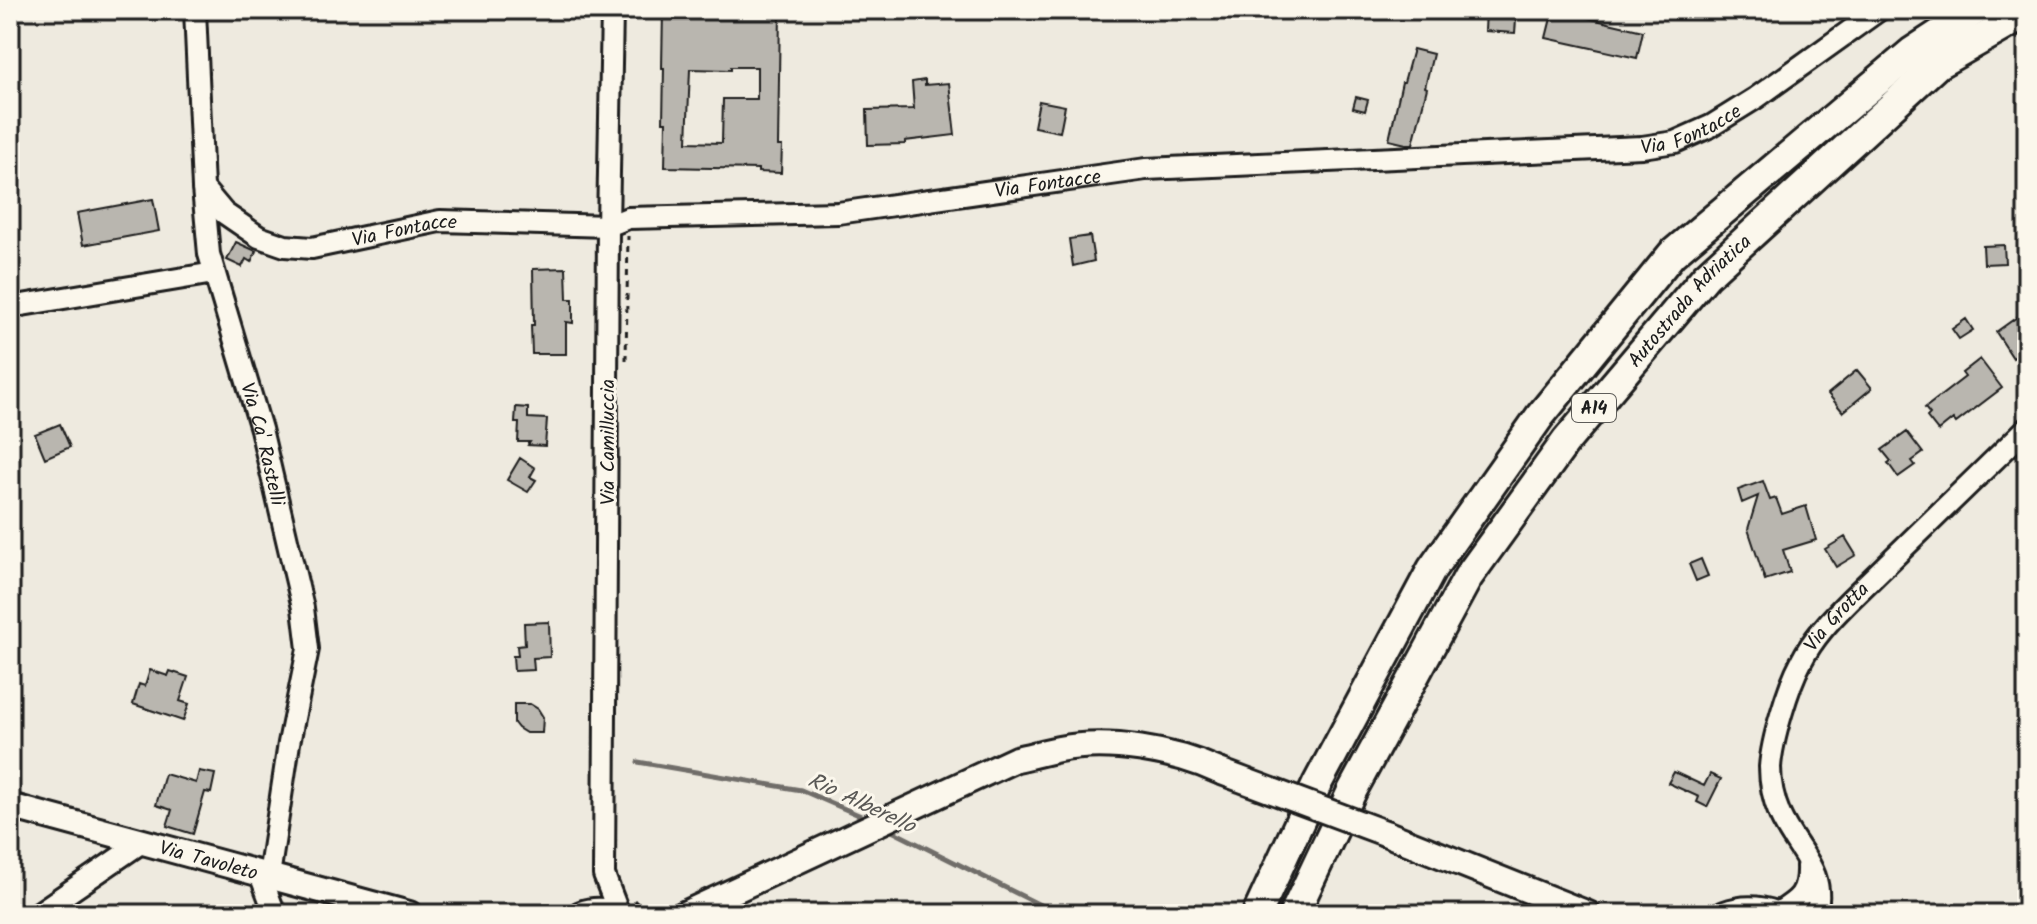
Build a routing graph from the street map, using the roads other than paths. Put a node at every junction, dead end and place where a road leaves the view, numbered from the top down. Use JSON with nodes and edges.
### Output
{"nodes":[{"id":1,"x":195,"y":10,"type":"edge"},
{"id":2,"x":612,"y":10,"type":"edge"},
{"id":3,"x":1879,"y":10,"type":"edge"},
{"id":4,"x":1976,"y":10,"type":"edge"},
{"id":5,"x":2027,"y":13,"type":"edge"},
{"id":6,"x":203,"y":188,"type":"junction"},
{"id":7,"x":608,"y":226,"type":"junction"},
{"id":8,"x":214,"y":273,"type":"junction"},
{"id":9,"x":10,"y":307,"type":"edge"},
{"id":10,"x":2027,"y":428,"type":"edge"},
{"id":11,"x":10,"y":806,"type":"edge"},
{"id":12,"x":142,"y":842,"type":"junction"},
{"id":13,"x":1807,"y":859,"type":"junction"},
{"id":14,"x":264,"y":875,"type":"junction"},
{"id":15,"x":604,"y":875,"type":"junction"},
{"id":16,"x":583,"y":913,"type":"edge"},
{"id":17,"x":37,"y":914,"type":"edge"},
{"id":18,"x":275,"y":914,"type":"edge"},
{"id":19,"x":409,"y":914,"type":"edge"},
{"id":20,"x":618,"y":914,"type":"edge"},
{"id":21,"x":684,"y":914,"type":"edge"},
{"id":22,"x":1257,"y":914,"type":"edge"},
{"id":23,"x":1294,"y":914,"type":"edge"},
{"id":24,"x":1588,"y":914,"type":"edge"},
{"id":25,"x":1725,"y":914,"type":"edge"},
{"id":26,"x":1776,"y":914,"type":"edge"},
{"id":27,"x":1816,"y":914,"type":"edge"}],
"edges":[{"from":1,"to":6,"type":"street","name":"Via Ca' Rastelli"},
{"from":2,"to":7,"type":"street","name":"Via Camilluccia"},
{"from":3,"to":7,"type":"street","name":"Via Fontacce"},
{"from":4,"to":22,"type":"highway","name":"Autostrada Adriatica","number":"A14"},
{"from":5,"to":23,"type":"highway","name":"Autostrada Adriatica","number":"A14"},
{"from":6,"to":7,"type":"street","name":"Via Fontacce"},
{"from":6,"to":8,"type":"street","name":"Via Ca' Rastelli"},
{"from":7,"to":15,"type":"street","name":"Via Camilluccia"},
{"from":8,"to":9,"type":"street"},
{"from":8,"to":14,"type":"street","name":"Via Ca' Rastelli"},
{"from":10,"to":13,"type":"street","name":"Via Grotta"},
{"from":11,"to":12,"type":"main road","name":"Via Tavoleto"},
{"from":12,"to":14,"type":"main road","name":"Via Tavoleto"},
{"from":12,"to":17,"type":"street"},
{"from":13,"to":26,"type":"street"},
{"from":13,"to":27,"type":"street","name":"Via Grotta"},
{"from":14,"to":18,"type":"street"},
{"from":14,"to":19,"type":"main road","name":"Via Tavoleto"},
{"from":15,"to":16,"type":"street","name":"Via Camilluccia"},
{"from":15,"to":20,"type":"street","name":"Via Camilluccia"},
{"from":16,"to":20,"type":"main road"},
{"from":21,"to":24,"type":"main road","bridge":true},
{"from":25,"to":26,"type":"main road"}]}
